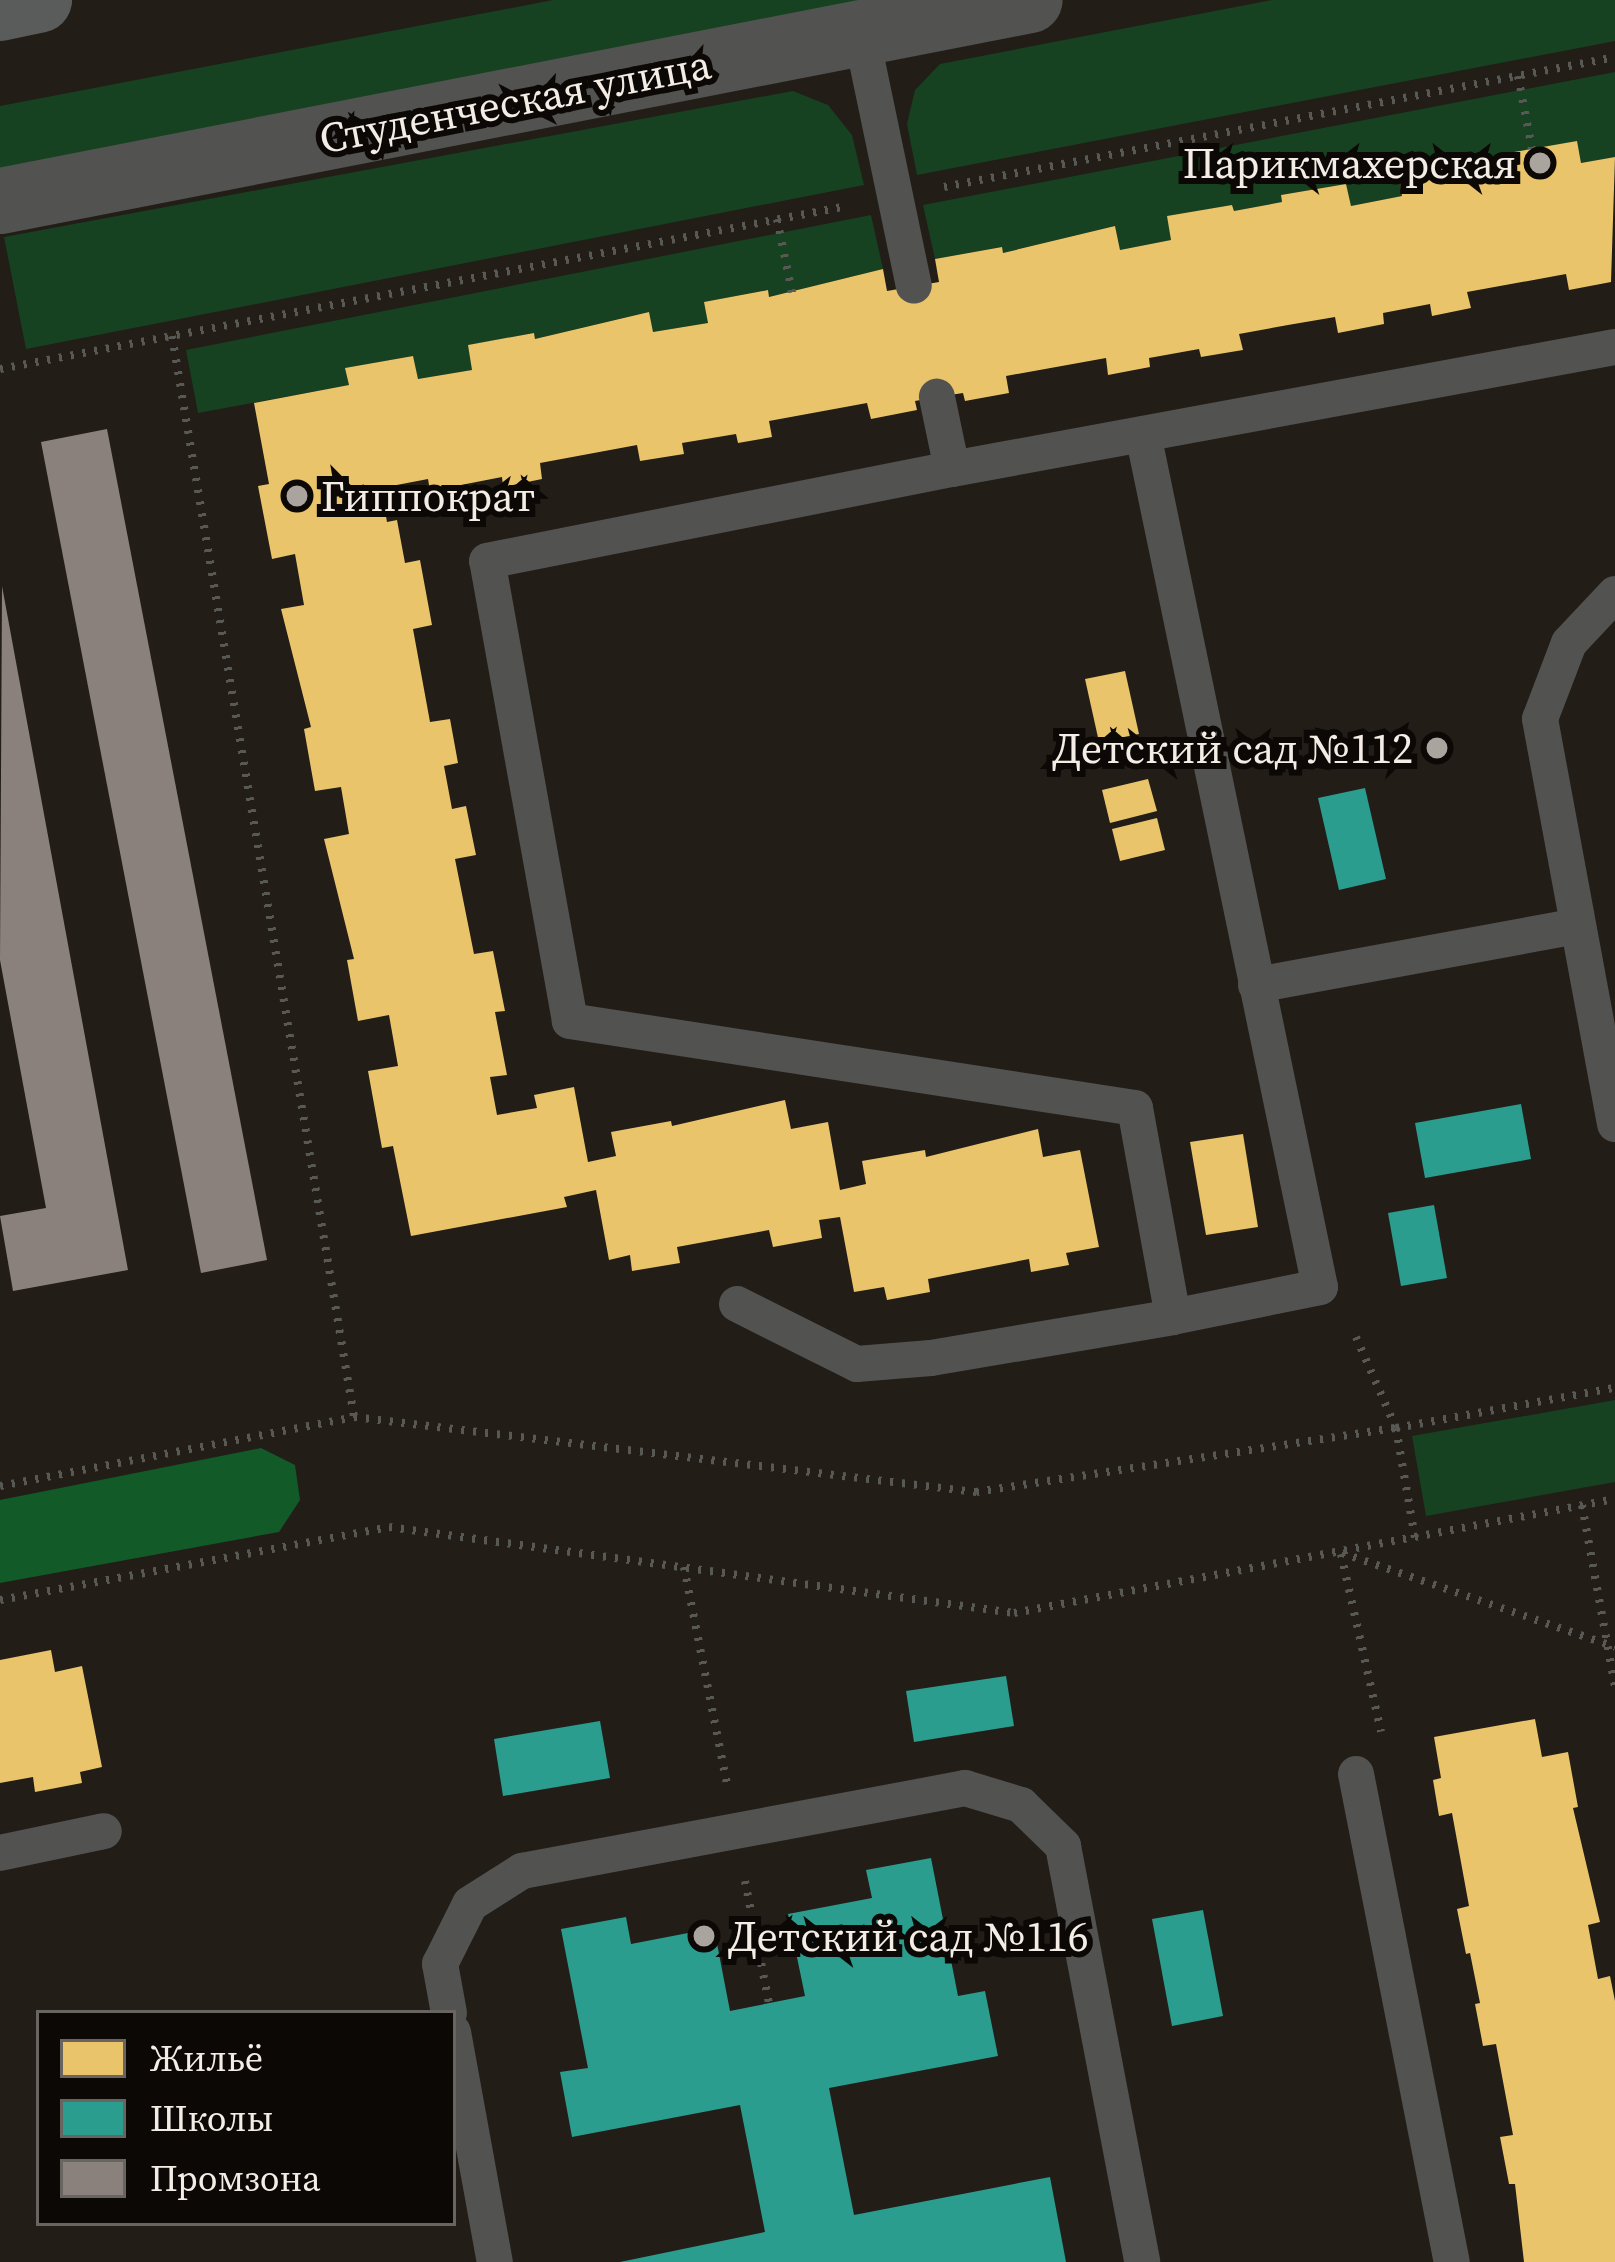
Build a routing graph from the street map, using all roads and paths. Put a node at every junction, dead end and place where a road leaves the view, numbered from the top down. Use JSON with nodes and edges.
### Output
{"nodes":[{"id":1,"x":39,"y":0,"type":"edge"},
{"id":2,"x":1030,"y":0,"type":"edge"},
{"id":3,"x":0,"y":8,"type":"edge"},
{"id":4,"x":861,"y":33,"type":"junction"},
{"id":5,"x":1615,"y":57,"type":"edge"},
{"id":6,"x":1519,"y":76,"type":"junction"},
{"id":7,"x":1532,"y":149,"type":"dead end"},
{"id":8,"x":895,"y":196,"type":"junction"},
{"id":9,"x":0,"y":201,"type":"edge"},
{"id":10,"x":777,"y":219,"type":"junction"},
{"id":11,"x":914,"y":286,"type":"dead end"},
{"id":12,"x":792,"y":292,"type":"dead end"},
{"id":13,"x":172,"y":336,"type":"junction"},
{"id":14,"x":1615,"y":346,"type":"edge"},
{"id":15,"x":0,"y":369,"type":"edge"},
{"id":16,"x":937,"y":397,"type":"dead end"},
{"id":17,"x":1143,"y":434,"type":"junction"},
{"id":18,"x":952,"y":469,"type":"junction"},
{"id":19,"x":1615,"y":594,"type":"edge"},
{"id":20,"x":1576,"y":926,"type":"junction"},
{"id":21,"x":1256,"y":985,"type":"junction"},
{"id":22,"x":1615,"y":1124,"type":"edge"},
{"id":23,"x":737,"y":1304,"type":"dead end"},
{"id":24,"x":1173,"y":1317,"type":"junction"},
{"id":25,"x":1356,"y":1337,"type":"dead end"},
{"id":26,"x":1615,"y":1388,"type":"edge"},
{"id":27,"x":354,"y":1417,"type":"junction"},
{"id":28,"x":1396,"y":1428,"type":"junction"},
{"id":29,"x":0,"y":1486,"type":"edge"},
{"id":30,"x":1615,"y":1499,"type":"edge"},
{"id":31,"x":1582,"y":1505,"type":"junction"},
{"id":32,"x":1415,"y":1538,"type":"junction"},
{"id":33,"x":1340,"y":1552,"type":"junction"},
{"id":34,"x":0,"y":1600,"type":"edge"},
{"id":35,"x":1611,"y":1646,"type":"edge"},
{"id":36,"x":1615,"y":1687,"type":"edge"},
{"id":37,"x":1356,"y":1774,"type":"joint"},
{"id":38,"x":104,"y":1832,"type":"dead end"},
{"id":39,"x":0,"y":1853,"type":"edge"},
{"id":40,"x":448,"y":2010,"type":"edge"},
{"id":41,"x":456,"y":2048,"type":"edge"},
{"id":42,"x":495,"y":2262,"type":"edge"},
{"id":43,"x":1142,"y":2262,"type":"edge"},
{"id":44,"x":1452,"y":2262,"type":"edge"}],
"edges":[{"from":1,"to":3,"type":"main road"},
{"from":2,"to":4,"type":"street","name":"Студенческая улица"},
{"from":4,"to":8,"type":"lane"},
{"from":4,"to":9,"type":"street","name":"Студенческая улица"},
{"from":5,"to":6,"type":"path"},
{"from":6,"to":7,"type":"path"},
{"from":6,"to":8,"type":"path"},
{"from":8,"to":10,"type":"path"},
{"from":8,"to":11,"type":"lane"},
{"from":10,"to":12,"type":"path"},
{"from":10,"to":13,"type":"path"},
{"from":13,"to":15,"type":"path"},
{"from":13,"to":27,"type":"path"},
{"from":14,"to":17,"type":"lane"},
{"from":16,"to":18,"type":"lane"},
{"from":17,"to":18,"type":"lane"},
{"from":17,"to":21,"type":"lane"},
{"from":18,"to":24,"type":"lane"},
{"from":19,"to":20,"type":"lane"},
{"from":20,"to":21,"type":"lane"},
{"from":20,"to":22,"type":"lane"},
{"from":21,"to":24,"type":"lane"},
{"from":23,"to":24,"type":"lane"},
{"from":25,"to":28,"type":"path"},
{"from":26,"to":28,"type":"path"},
{"from":27,"to":28,"type":"path"},
{"from":27,"to":29,"type":"path"},
{"from":28,"to":32,"type":"path"},
{"from":30,"to":31,"type":"path"},
{"from":31,"to":32,"type":"path"},
{"from":31,"to":35,"type":"path"},
{"from":32,"to":33,"type":"path"},
{"from":33,"to":34,"type":"path"},
{"from":33,"to":35,"type":"path"},
{"from":33,"to":37,"type":"path"},
{"from":35,"to":36,"type":"path"},
{"from":37,"to":44,"type":"lane"},
{"from":38,"to":39,"type":"lane"},
{"from":40,"to":43,"type":"lane"},
{"from":41,"to":42,"type":"lane"}]}
